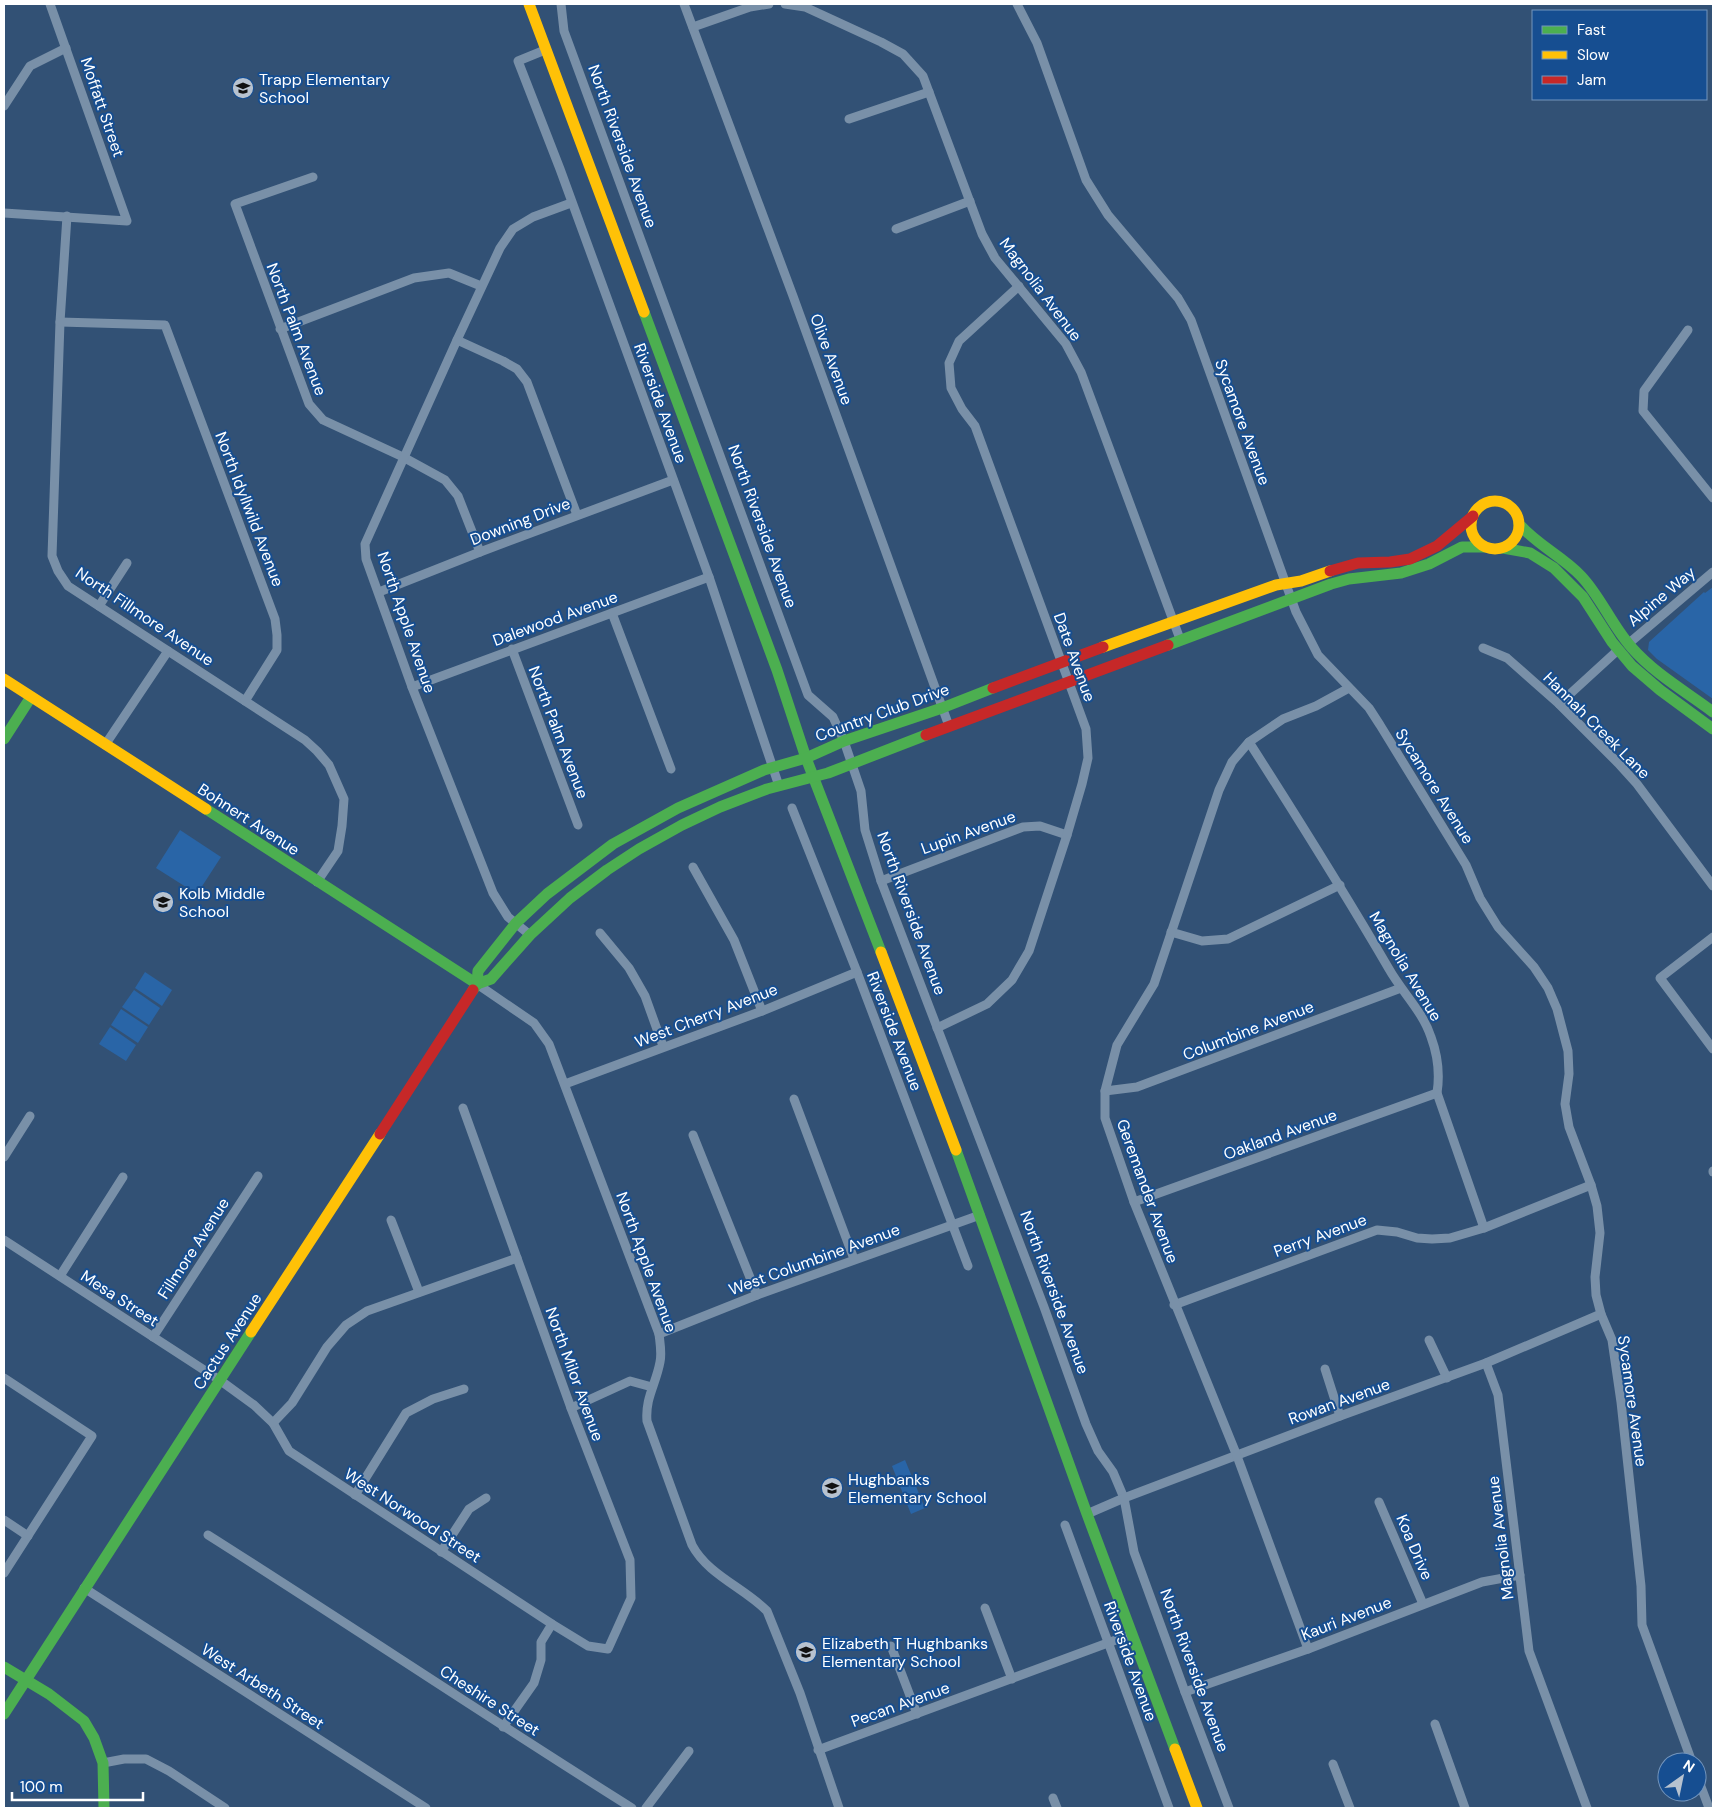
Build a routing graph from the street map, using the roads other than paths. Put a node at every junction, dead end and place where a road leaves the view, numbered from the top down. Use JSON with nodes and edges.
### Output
{"nodes":[{"id":1,"x":50,"y":4,"type":"edge"},
{"id":2,"x":529,"y":4,"type":"edge"},
{"id":3,"x":561,"y":4,"type":"edge"},
{"id":4,"x":684,"y":4,"type":"edge"},
{"id":5,"x":769,"y":4,"type":"edge"},
{"id":6,"x":785,"y":4,"type":"edge"},
{"id":7,"x":1017,"y":4,"type":"edge"},
{"id":8,"x":692,"y":27,"type":"junction"},
{"id":9,"x":66,"y":48,"type":"junction"},
{"id":10,"x":545,"y":50,"type":"junction"},
{"id":11,"x":929,"y":92,"type":"junction"},
{"id":12,"x":4,"y":106,"type":"edge"},
{"id":13,"x":849,"y":120,"type":"dead end"},
{"id":14,"x":313,"y":178,"type":"dead end"},
{"id":15,"x":970,"y":201,"type":"junction"},
{"id":16,"x":571,"y":203,"type":"junction"},
{"id":17,"x":4,"y":213,"type":"edge"},
{"id":18,"x":67,"y":216,"type":"junction"},
{"id":19,"x":896,"y":229,"type":"dead end"},
{"id":20,"x":482,"y":286,"type":"junction"},
{"id":21,"x":1019,"y":286,"type":"junction"},
{"id":22,"x":60,"y":322,"type":"junction"},
{"id":23,"x":280,"y":329,"type":"junction"},
{"id":24,"x":1688,"y":330,"type":"dead end"},
{"id":25,"x":457,"y":340,"type":"junction"},
{"id":26,"x":403,"y":457,"type":"junction"},
{"id":27,"x":673,"y":480,"type":"junction"},
{"id":28,"x":1712,"y":494,"type":"edge"},
{"id":29,"x":577,"y":516,"type":"junction"},
{"id":30,"x":1472,"y":516,"type":"junction"},
{"id":31,"x":1519,"y":524,"type":"junction"},
{"id":32,"x":1484,"y":546,"type":"junction"},
{"id":33,"x":1503,"y":548,"type":"junction"},
{"id":34,"x":480,"y":552,"type":"junction"},
{"id":35,"x":127,"y":563,"type":"dead end"},
{"id":36,"x":1713,"y":572,"type":"edge"},
{"id":37,"x":709,"y":577,"type":"junction"},
{"id":38,"x":1286,"y":584,"type":"junction"},
{"id":39,"x":379,"y":592,"type":"junction"},
{"id":40,"x":1292,"y":600,"type":"junction"},
{"id":41,"x":99,"y":606,"type":"junction"},
{"id":42,"x":612,"y":613,"type":"junction"},
{"id":43,"x":1174,"y":622,"type":"junction"},
{"id":44,"x":1180,"y":640,"type":"junction"},
{"id":45,"x":1628,"y":644,"type":"junction"},
{"id":46,"x":1483,"y":648,"type":"dead end"},
{"id":47,"x":512,"y":649,"type":"junction"},
{"id":48,"x":1618,"y":650,"type":"junction"},
{"id":49,"x":168,"y":651,"type":"junction"},
{"id":50,"x":1061,"y":662,"type":"junction"},
{"id":51,"x":4,"y":679,"type":"edge"},
{"id":52,"x":1068,"y":682,"type":"junction"},
{"id":53,"x":412,"y":687,"type":"junction"},
{"id":54,"x":1349,"y":688,"type":"junction"},
{"id":55,"x":30,"y":697,"type":"junction"},
{"id":56,"x":245,"y":701,"type":"junction"},
{"id":57,"x":1559,"y":704,"type":"junction"},
{"id":58,"x":942,"y":708,"type":"junction"},
{"id":59,"x":1713,"y":712,"type":"edge"},
{"id":60,"x":949,"y":726,"type":"junction"},
{"id":61,"x":1713,"y":729,"type":"edge"},
{"id":62,"x":4,"y":738,"type":"edge"},
{"id":63,"x":844,"y":741,"type":"junction"},
{"id":64,"x":1249,"y":742,"type":"junction"},
{"id":65,"x":105,"y":745,"type":"junction"},
{"id":66,"x":806,"y":758,"type":"junction"},
{"id":67,"x":852,"y":764,"type":"junction"},
{"id":68,"x":772,"y":767,"type":"junction"},
{"id":69,"x":671,"y":769,"type":"dead end"},
{"id":70,"x":814,"y":777,"type":"junction"},
{"id":71,"x":778,"y":786,"type":"junction"},
{"id":72,"x":792,"y":808,"type":"dead end"},
{"id":73,"x":578,"y":824,"type":"dead end"},
{"id":74,"x":1067,"y":835,"type":"junction"},
{"id":75,"x":693,"y":868,"type":"dead end"},
{"id":76,"x":881,"y":881,"type":"junction"},
{"id":77,"x":317,"y":882,"type":"junction"},
{"id":78,"x":1340,"y":885,"type":"junction"},
{"id":79,"x":1713,"y":886,"type":"edge"},
{"id":80,"x":516,"y":923,"type":"junction"},
{"id":81,"x":1171,"y":932,"type":"junction"},
{"id":82,"x":600,"y":933,"type":"dead end"},
{"id":83,"x":530,"y":934,"type":"junction"},
{"id":84,"x":1713,"y":937,"type":"edge"},
{"id":85,"x":857,"y":972,"type":"junction"},
{"id":86,"x":476,"y":984,"type":"junction"},
{"id":87,"x":1401,"y":988,"type":"junction"},
{"id":88,"x":762,"y":1011,"type":"junction"},
{"id":89,"x":937,"y":1028,"type":"junction"},
{"id":90,"x":663,"y":1046,"type":"junction"},
{"id":91,"x":1713,"y":1049,"type":"edge"},
{"id":92,"x":565,"y":1084,"type":"junction"},
{"id":93,"x":1105,"y":1091,"type":"junction"},
{"id":94,"x":1437,"y":1093,"type":"junction"},
{"id":95,"x":794,"y":1099,"type":"dead end"},
{"id":96,"x":463,"y":1108,"type":"dead end"},
{"id":97,"x":30,"y":1116,"type":"dead end"},
{"id":98,"x":693,"y":1135,"type":"dead end"},
{"id":99,"x":4,"y":1157,"type":"edge"},
{"id":100,"x":258,"y":1176,"type":"dead end"},
{"id":101,"x":123,"y":1177,"type":"dead end"},
{"id":102,"x":1591,"y":1185,"type":"junction"},
{"id":103,"x":1134,"y":1202,"type":"junction"},
{"id":104,"x":980,"y":1215,"type":"junction"},
{"id":105,"x":391,"y":1220,"type":"dead end"},
{"id":106,"x":952,"y":1224,"type":"junction"},
{"id":107,"x":1484,"y":1228,"type":"junction"},
{"id":108,"x":4,"y":1240,"type":"edge"},
{"id":109,"x":517,"y":1258,"type":"junction"},
{"id":110,"x":854,"y":1259,"type":"junction"},
{"id":111,"x":968,"y":1266,"type":"dead end"},
{"id":112,"x":60,"y":1276,"type":"junction"},
{"id":113,"x":419,"y":1292,"type":"junction"},
{"id":114,"x":757,"y":1295,"type":"junction"},
{"id":115,"x":1174,"y":1305,"type":"junction"},
{"id":116,"x":1601,"y":1314,"type":"junction"},
{"id":117,"x":659,"y":1334,"type":"junction"},
{"id":118,"x":154,"y":1337,"type":"junction"},
{"id":119,"x":1429,"y":1340,"type":"dead end"},
{"id":120,"x":1486,"y":1363,"type":"junction"},
{"id":121,"x":1325,"y":1369,"type":"dead end"},
{"id":122,"x":4,"y":1378,"type":"edge"},
{"id":123,"x":1447,"y":1378,"type":"junction"},
{"id":124,"x":221,"y":1381,"type":"junction"},
{"id":125,"x":652,"y":1387,"type":"junction"},
{"id":126,"x":464,"y":1389,"type":"dead end"},
{"id":127,"x":571,"y":1408,"type":"junction"},
{"id":128,"x":1340,"y":1416,"type":"junction"},
{"id":129,"x":273,"y":1423,"type":"junction"},
{"id":130,"x":1237,"y":1456,"type":"junction"},
{"id":131,"x":355,"y":1495,"type":"junction"},
{"id":132,"x":486,"y":1498,"type":"dead end"},
{"id":133,"x":1124,"y":1498,"type":"junction"},
{"id":134,"x":1379,"y":1502,"type":"dead end"},
{"id":135,"x":1087,"y":1514,"type":"junction"},
{"id":136,"x":4,"y":1520,"type":"edge"},
{"id":137,"x":1065,"y":1525,"type":"dead end"},
{"id":138,"x":208,"y":1535,"type":"dead end"},
{"id":139,"x":28,"y":1536,"type":"junction"},
{"id":140,"x":441,"y":1552,"type":"junction"},
{"id":141,"x":4,"y":1573,"type":"edge"},
{"id":142,"x":1520,"y":1575,"type":"junction"},
{"id":143,"x":84,"y":1588,"type":"junction"},
{"id":144,"x":1423,"y":1604,"type":"junction"},
{"id":145,"x":985,"y":1608,"type":"dead end"},
{"id":146,"x":552,"y":1624,"type":"junction"},
{"id":147,"x":1132,"y":1634,"type":"junction"},
{"id":148,"x":1108,"y":1642,"type":"junction"},
{"id":149,"x":891,"y":1646,"type":"dead end"},
{"id":150,"x":608,"y":1649,"type":"joint"},
{"id":151,"x":1308,"y":1649,"type":"junction"},
{"id":152,"x":4,"y":1667,"type":"edge"},
{"id":153,"x":1012,"y":1679,"type":"junction"},
{"id":154,"x":25,"y":1680,"type":"junction"},
{"id":155,"x":1185,"y":1692,"type":"junction"},
{"id":156,"x":4,"y":1714,"type":"edge"},
{"id":157,"x":917,"y":1714,"type":"junction"},
{"id":158,"x":1435,"y":1724,"type":"dead end"},
{"id":159,"x":503,"y":1727,"type":"junction"},
{"id":160,"x":818,"y":1750,"type":"junction"},
{"id":161,"x":689,"y":1751,"type":"dead end"},
{"id":162,"x":1688,"y":1752,"type":"edge"},
{"id":163,"x":103,"y":1763,"type":"junction"},
{"id":164,"x":1333,"y":1764,"type":"dead end"},
{"id":165,"x":1053,"y":1798,"type":"dead end"},
{"id":166,"x":104,"y":1808,"type":"edge"},
{"id":167,"x":225,"y":1808,"type":"edge"},
{"id":168,"x":426,"y":1808,"type":"edge"},
{"id":169,"x":632,"y":1808,"type":"edge"},
{"id":170,"x":646,"y":1808,"type":"edge"},
{"id":171,"x":839,"y":1808,"type":"edge"},
{"id":172,"x":1057,"y":1808,"type":"edge"},
{"id":173,"x":1169,"y":1808,"type":"edge"},
{"id":174,"x":1197,"y":1808,"type":"edge"},
{"id":175,"x":1229,"y":1808,"type":"edge"},
{"id":176,"x":1350,"y":1808,"type":"edge"},
{"id":177,"x":1465,"y":1808,"type":"edge"},
{"id":178,"x":1587,"y":1808,"type":"edge"}],
"edges":[{"from":1,"to":9,"type":"street","name":"Moffatt Street"},
{"from":2,"to":10,"type":"main road"},
{"from":3,"to":63,"type":"street","name":"North Riverside Avenue"},
{"from":4,"to":8,"type":"street","name":"Olive Avenue"},
{"from":5,"to":8,"type":"street"},
{"from":6,"to":11,"type":"street","name":"Magnolia Avenue"},
{"from":7,"to":38,"type":"street","name":"Sycamore Avenue"},
{"from":8,"to":58,"type":"street","name":"Olive Avenue"},
{"from":9,"to":12,"type":"street"},
{"from":9,"to":18,"type":"street","name":"Moffatt Street"},
{"from":10,"to":16,"type":"street","name":"Riverside Avenue"},
{"from":10,"to":66,"type":"main road"},
{"from":11,"to":13,"type":"street"},
{"from":11,"to":15,"type":"street","name":"Magnolia Avenue"},
{"from":14,"to":23,"type":"street","name":"North Palm Avenue"},
{"from":15,"to":19,"type":"street"},
{"from":15,"to":21,"type":"street","name":"Magnolia Avenue"},
{"from":16,"to":20,"type":"street","name":"North Apple Avenue"},
{"from":16,"to":27,"type":"street","name":"Riverside Avenue"},
{"from":17,"to":18,"type":"street"},
{"from":18,"to":22,"type":"street","name":"North Fillmore Avenue"},
{"from":20,"to":23,"type":"street"},
{"from":20,"to":25,"type":"street","name":"North Apple Avenue"},
{"from":21,"to":43,"type":"street","name":"Magnolia Avenue"},
{"from":21,"to":50,"type":"street","name":"Date Avenue"},
{"from":22,"to":41,"type":"street","name":"North Fillmore Avenue"},
{"from":22,"to":56,"type":"street","name":"North Idyllwild Avenue"},
{"from":23,"to":26,"type":"street","name":"North Palm Avenue"},
{"from":24,"to":28,"type":"street"},
{"from":25,"to":26,"type":"street","name":"North Apple Avenue"},
{"from":25,"to":29,"type":"street"},
{"from":26,"to":34,"type":"street","name":"North Palm Avenue"},
{"from":26,"to":39,"type":"street","name":"North Apple Avenue"},
{"from":27,"to":29,"type":"street","name":"Downing Drive"},
{"from":27,"to":37,"type":"street","name":"Riverside Avenue"},
{"from":29,"to":34,"type":"street","name":"Downing Drive"},
{"from":30,"to":31,"type":"main road"},
{"from":30,"to":32,"type":"main road"},
{"from":30,"to":38,"type":"main road","name":"Country Club Drive"},
{"from":31,"to":33,"type":"main road"},
{"from":31,"to":45,"type":"main road"},
{"from":32,"to":33,"type":"main road"},
{"from":32,"to":40,"type":"main road"},
{"from":33,"to":48,"type":"main road"},
{"from":34,"to":39,"type":"street","name":"Downing Drive"},
{"from":35,"to":41,"type":"street"},
{"from":36,"to":45,"type":"street","name":"Alpine Way"},
{"from":37,"to":42,"type":"street","name":"Dalewood Avenue"},
{"from":37,"to":68,"type":"street","name":"Riverside Avenue"},
{"from":38,"to":40,"type":"street","name":"Sycamore Avenue"},
{"from":38,"to":43,"type":"main road","name":"Country Club Drive"},
{"from":39,"to":53,"type":"street","name":"North Apple Avenue"},
{"from":40,"to":44,"type":"main road"},
{"from":40,"to":54,"type":"street","name":"Sycamore Avenue"},
{"from":41,"to":49,"type":"street","name":"North Fillmore Avenue"},
{"from":42,"to":47,"type":"street","name":"Dalewood Avenue"},
{"from":42,"to":69,"type":"street"},
{"from":43,"to":44,"type":"street","name":"Magnolia Avenue"},
{"from":43,"to":50,"type":"main road","name":"Country Club Drive"},
{"from":44,"to":52,"type":"main road"},
{"from":45,"to":59,"type":"main road"},
{"from":46,"to":57,"type":"street","name":"Hannah Creek Lane"},
{"from":47,"to":53,"type":"street","name":"Dalewood Avenue"},
{"from":47,"to":73,"type":"street","name":"North Palm Avenue"},
{"from":48,"to":57,"type":"street"},
{"from":48,"to":61,"type":"main road"},
{"from":49,"to":56,"type":"street","name":"North Fillmore Avenue"},
{"from":49,"to":65,"type":"street"},
{"from":50,"to":52,"type":"street","name":"Date Avenue"},
{"from":50,"to":58,"type":"main road","name":"Country Club Drive"},
{"from":51,"to":55,"type":"main road","name":"Bohnert Avenue"},
{"from":52,"to":60,"type":"main road"},
{"from":52,"to":74,"type":"street","name":"Date Avenue"},
{"from":53,"to":80,"type":"street","name":"North Apple Avenue"},
{"from":54,"to":64,"type":"street","name":"Geremander Avenue"},
{"from":54,"to":102,"type":"street","name":"Sycamore Avenue"},
{"from":55,"to":62,"type":"main road"},
{"from":55,"to":65,"type":"main road","name":"Bohnert Avenue"},
{"from":56,"to":77,"type":"street","name":"North Fillmore Avenue"},
{"from":57,"to":79,"type":"street","name":"Hannah Creek Lane"},
{"from":58,"to":60,"type":"street","name":"Olive Avenue"},
{"from":58,"to":63,"type":"main road","name":"Country Club Drive"},
{"from":60,"to":67,"type":"main road"},
{"from":63,"to":66,"type":"main road","name":"Country Club Drive"},
{"from":63,"to":67,"type":"street","name":"North Riverside Avenue"},
{"from":64,"to":78,"type":"street","name":"Magnolia Avenue"},
{"from":64,"to":81,"type":"street","name":"Geremander Avenue"},
{"from":65,"to":77,"type":"main road","name":"Bohnert Avenue"},
{"from":66,"to":68,"type":"main road","name":"Country Club Drive"},
{"from":66,"to":70,"type":"main road"},
{"from":67,"to":70,"type":"main road"},
{"from":67,"to":76,"type":"street","name":"North Riverside Avenue"},
{"from":68,"to":71,"type":"street","name":"Riverside Avenue"},
{"from":68,"to":80,"type":"main road","name":"Country Club Drive"},
{"from":70,"to":71,"type":"main road"},
{"from":70,"to":104,"type":"main road"},
{"from":71,"to":83,"type":"main road"},
{"from":72,"to":85,"type":"street","name":"Riverside Avenue"},
{"from":74,"to":76,"type":"street","name":"Lupin Avenue"},
{"from":74,"to":89,"type":"street","name":"Date Avenue"},
{"from":75,"to":88,"type":"street"},
{"from":76,"to":89,"type":"street","name":"North Riverside Avenue"},
{"from":77,"to":86,"type":"main road","name":"Bohnert Avenue"},
{"from":78,"to":81,"type":"street"},
{"from":78,"to":87,"type":"street","name":"Magnolia Avenue"},
{"from":80,"to":83,"type":"street","name":"North Apple Avenue"},
{"from":80,"to":86,"type":"main road","name":"Cactus Avenue"},
{"from":81,"to":93,"type":"street","name":"Geremander Avenue"},
{"from":82,"to":90,"type":"street"},
{"from":83,"to":86,"type":"main road"},
{"from":84,"to":91,"type":"street"},
{"from":85,"to":88,"type":"street","name":"West Cherry Avenue"},
{"from":85,"to":106,"type":"street","name":"Riverside Avenue"},
{"from":86,"to":92,"type":"street","name":"North Apple Avenue"},
{"from":86,"to":124,"type":"main road","name":"Cactus Avenue"},
{"from":87,"to":93,"type":"street","name":"Columbine Avenue"},
{"from":87,"to":94,"type":"street","name":"Magnolia Avenue"},
{"from":88,"to":90,"type":"street","name":"West Cherry Avenue"},
{"from":89,"to":133,"type":"street","name":"North Riverside Avenue"},
{"from":90,"to":92,"type":"street","name":"West Cherry Avenue"},
{"from":92,"to":117,"type":"street","name":"North Apple Avenue"},
{"from":93,"to":103,"type":"street","name":"Geremander Avenue"},
{"from":94,"to":103,"type":"street","name":"Oakland Avenue"},
{"from":94,"to":107,"type":"street","name":"Magnolia Avenue"},
{"from":95,"to":110,"type":"street"},
{"from":96,"to":109,"type":"street","name":"North Milor Avenue"},
{"from":97,"to":99,"type":"street"},
{"from":98,"to":114,"type":"street"},
{"from":100,"to":118,"type":"street","name":"Fillmore Avenue"},
{"from":101,"to":112,"type":"street"},
{"from":102,"to":107,"type":"street","name":"Perry Avenue"},
{"from":102,"to":116,"type":"street","name":"Sycamore Avenue"},
{"from":103,"to":115,"type":"street","name":"Geremander Avenue"},
{"from":104,"to":106,"type":"street","name":"West Columbine Avenue"},
{"from":104,"to":135,"type":"main road"},
{"from":105,"to":113,"type":"street"},
{"from":106,"to":110,"type":"street","name":"West Columbine Avenue"},
{"from":106,"to":111,"type":"street","name":"Riverside Avenue"},
{"from":107,"to":115,"type":"street","name":"Perry Avenue"},
{"from":108,"to":112,"type":"street","name":"Mesa Street"},
{"from":109,"to":113,"type":"street"},
{"from":109,"to":127,"type":"street","name":"North Milor Avenue"},
{"from":110,"to":114,"type":"street","name":"West Columbine Avenue"},
{"from":112,"to":118,"type":"street","name":"Mesa Street"},
{"from":113,"to":129,"type":"street"},
{"from":114,"to":117,"type":"street","name":"West Columbine Avenue"},
{"from":115,"to":130,"type":"street","name":"Geremander Avenue"},
{"from":116,"to":120,"type":"street","name":"Rowan Avenue"},
{"from":116,"to":162,"type":"street","name":"Sycamore Avenue"},
{"from":117,"to":125,"type":"street","name":"North Apple Avenue"},
{"from":118,"to":124,"type":"street","name":"Mesa Street"},
{"from":119,"to":123,"type":"street"},
{"from":120,"to":123,"type":"street","name":"Rowan Avenue"},
{"from":120,"to":142,"type":"street","name":"Magnolia Avenue"},
{"from":121,"to":128,"type":"street"},
{"from":122,"to":139,"type":"street"},
{"from":123,"to":128,"type":"street","name":"Rowan Avenue"},
{"from":124,"to":129,"type":"street","name":"West Norwood Street"},
{"from":124,"to":143,"type":"main road","name":"Cactus Avenue"},
{"from":125,"to":127,"type":"street"},
{"from":125,"to":160,"type":"street","name":"North Apple Avenue"},
{"from":126,"to":131,"type":"street"},
{"from":127,"to":150,"type":"street","name":"North Milor Avenue"},
{"from":128,"to":130,"type":"street","name":"Rowan Avenue"},
{"from":129,"to":131,"type":"street","name":"West Norwood Street"},
{"from":130,"to":133,"type":"street","name":"Rowan Avenue"},
{"from":130,"to":151,"type":"street","name":"Geremander Avenue"},
{"from":131,"to":140,"type":"street","name":"West Norwood Street"},
{"from":132,"to":140,"type":"street"},
{"from":133,"to":135,"type":"street","name":"Rowan Avenue"},
{"from":133,"to":155,"type":"street","name":"North Riverside Avenue"},
{"from":134,"to":144,"type":"street","name":"Koa Drive"},
{"from":135,"to":147,"type":"main road"},
{"from":136,"to":139,"type":"street"},
{"from":137,"to":148,"type":"street","name":"Riverside Avenue"},
{"from":138,"to":159,"type":"street","name":"Cheshire Street"},
{"from":139,"to":141,"type":"street"},
{"from":140,"to":146,"type":"street","name":"West Norwood Street"},
{"from":142,"to":144,"type":"street","name":"Kauri Avenue"},
{"from":142,"to":178,"type":"street","name":"Magnolia Avenue"},
{"from":143,"to":154,"type":"main road","name":"Cactus Avenue"},
{"from":143,"to":168,"type":"street","name":"West Arbeth Street"},
{"from":144,"to":151,"type":"street","name":"Kauri Avenue"},
{"from":145,"to":153,"type":"street"},
{"from":146,"to":150,"type":"street","name":"West Norwood Street"},
{"from":146,"to":159,"type":"street"},
{"from":147,"to":148,"type":"street","name":"Pecan Avenue"},
{"from":147,"to":174,"type":"main road"},
{"from":148,"to":153,"type":"street","name":"Pecan Avenue"},
{"from":148,"to":173,"type":"street","name":"Riverside Avenue"},
{"from":149,"to":157,"type":"street"},
{"from":151,"to":155,"type":"street","name":"Kauri Avenue"},
{"from":152,"to":154,"type":"main road"},
{"from":153,"to":157,"type":"street","name":"Pecan Avenue"},
{"from":154,"to":156,"type":"main road","name":"Cactus Avenue"},
{"from":154,"to":163,"type":"main road"},
{"from":155,"to":175,"type":"street","name":"North Riverside Avenue"},
{"from":157,"to":160,"type":"street","name":"Pecan Avenue"},
{"from":158,"to":177,"type":"street"},
{"from":159,"to":169,"type":"street","name":"Cheshire Street"},
{"from":160,"to":171,"type":"street","name":"North Apple Avenue"},
{"from":161,"to":170,"type":"street"},
{"from":163,"to":166,"type":"main road"},
{"from":163,"to":167,"type":"street"},
{"from":164,"to":176,"type":"street"},
{"from":165,"to":172,"type":"street"}]}
